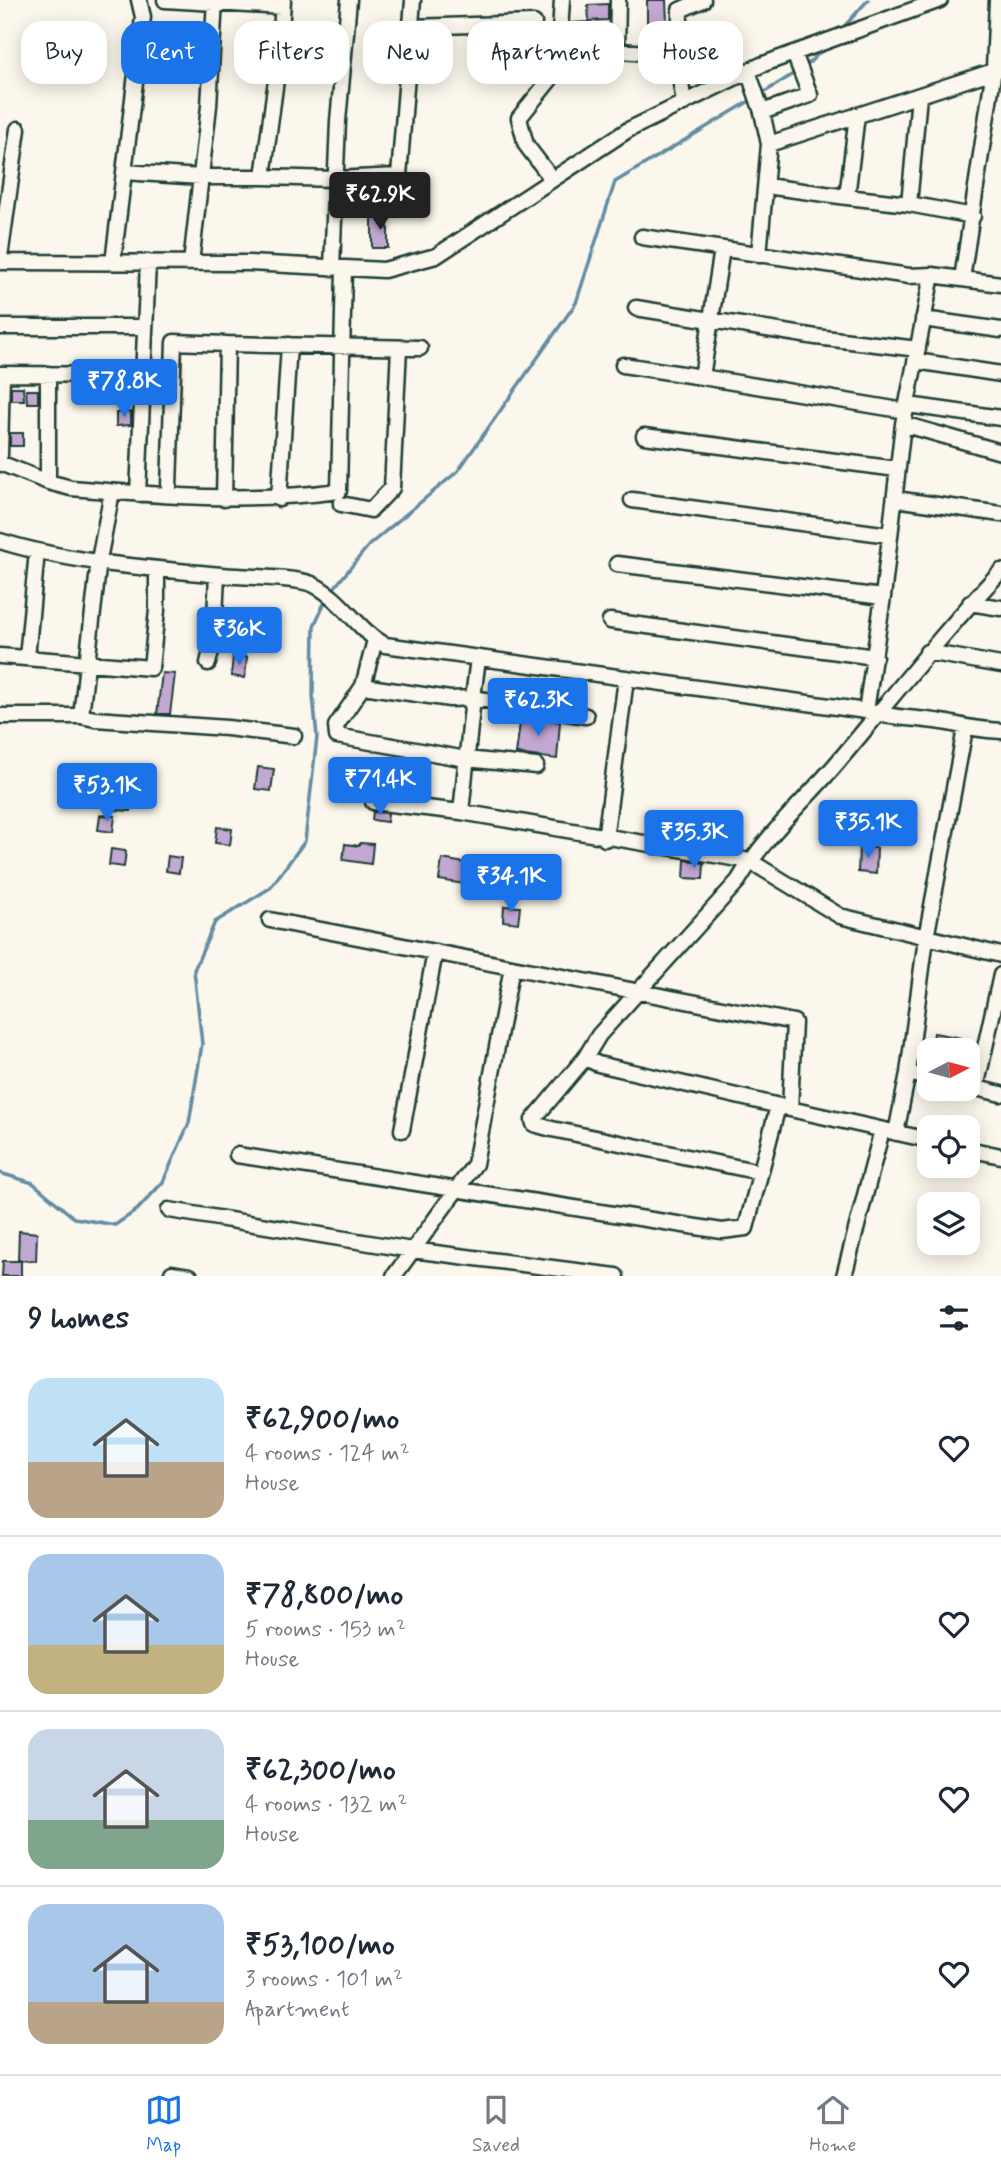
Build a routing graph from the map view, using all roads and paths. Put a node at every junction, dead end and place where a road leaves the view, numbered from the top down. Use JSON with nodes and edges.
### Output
{"nodes":[{"id":1,"x":139,"y":0,"type":"edge"},
{"id":2,"x":165,"y":0,"type":"edge"},
{"id":3,"x":173,"y":0,"type":"edge"},
{"id":4,"x":349,"y":0,"type":"edge"},
{"id":5,"x":413,"y":0,"type":"edge"},
{"id":6,"x":562,"y":0,"type":"edge"},
{"id":7,"x":618,"y":0,"type":"edge"},
{"id":8,"x":704,"y":0,"type":"edge"},
{"id":9,"x":940,"y":0,"type":"edge"},
{"id":10,"x":997,"y":0,"type":"edge"},
{"id":11,"x":215,"y":3,"type":"edge"},
{"id":12,"x":282,"y":4,"type":"edge"},
{"id":13,"x":680,"y":5,"type":"edge"},
{"id":14,"x":412,"y":21,"type":"edge"},
{"id":15,"x":561,"y":21,"type":"edge"},
{"id":16,"x":618,"y":21,"type":"edge"},
{"id":17,"x":796,"y":57,"type":"junction"},
{"id":18,"x":998,"y":69,"type":"edge"},
{"id":19,"x":748,"y":71,"type":"junction"},
{"id":20,"x":407,"y":84,"type":"edge"},
{"id":21,"x":546,"y":84,"type":"edge"},
{"id":22,"x":682,"y":84,"type":"edge"},
{"id":23,"x":919,"y":96,"type":"junction"},
{"id":24,"x":684,"y":103,"type":"junction"},
{"id":25,"x":761,"y":108,"type":"junction"},
{"id":26,"x":857,"y":115,"type":"junction"},
{"id":27,"x":18,"y":129,"type":"dead end"},
{"id":28,"x":768,"y":144,"type":"junction"},
{"id":29,"x":124,"y":172,"type":"junction"},
{"id":30,"x":201,"y":177,"type":"junction"},
{"id":31,"x":263,"y":177,"type":"junction"},
{"id":32,"x":335,"y":179,"type":"junction"},
{"id":33,"x":552,"y":179,"type":"junction"},
{"id":34,"x":5,"y":182,"type":"edge"},
{"id":35,"x":766,"y":186,"type":"junction"},
{"id":36,"x":846,"y":197,"type":"junction"},
{"id":37,"x":909,"y":204,"type":"junction"},
{"id":38,"x":973,"y":216,"type":"junction"},
{"id":39,"x":642,"y":237,"type":"dead end"},
{"id":40,"x":722,"y":249,"type":"junction"},
{"id":41,"x":759,"y":255,"type":"junction"},
{"id":42,"x":0,"y":260,"type":"edge"},
{"id":43,"x":113,"y":262,"type":"junction"},
{"id":44,"x":148,"y":262,"type":"junction"},
{"id":45,"x":191,"y":263,"type":"junction"},
{"id":46,"x":338,"y":268,"type":"junction"},
{"id":47,"x":932,"y":275,"type":"junction"},
{"id":48,"x":962,"y":279,"type":"junction"},
{"id":49,"x":1001,"y":284,"type":"edge"},
{"id":50,"x":636,"y":307,"type":"dead end"},
{"id":51,"x":710,"y":320,"type":"junction"},
{"id":52,"x":923,"y":320,"type":"junction"},
{"id":53,"x":0,"y":327,"type":"edge"},
{"id":54,"x":145,"y":327,"type":"junction"},
{"id":55,"x":1001,"y":330,"type":"edge"},
{"id":56,"x":227,"y":344,"type":"junction"},
{"id":57,"x":289,"y":345,"type":"junction"},
{"id":58,"x":344,"y":346,"type":"junction"},
{"id":59,"x":399,"y":348,"type":"junction"},
{"id":60,"x":420,"y":348,"type":"dead end"},
{"id":61,"x":917,"y":355,"type":"junction"},
{"id":62,"x":623,"y":365,"type":"dead end"},
{"id":63,"x":1,"y":374,"type":"edge"},
{"id":64,"x":48,"y":374,"type":"junction"},
{"id":65,"x":1001,"y":374,"type":"edge"},
{"id":66,"x":143,"y":375,"type":"junction"},
{"id":67,"x":702,"y":377,"type":"junction"},
{"id":68,"x":905,"y":413,"type":"junction"},
{"id":69,"x":1001,"y":418,"type":"edge"},
{"id":70,"x":644,"y":436,"type":"dead end"},
{"id":71,"x":1001,"y":452,"type":"edge"},
{"id":72,"x":0,"y":455,"type":"edge"},
{"id":73,"x":0,"y":463,"type":"edge"},
{"id":74,"x":897,"y":469,"type":"junction"},
{"id":75,"x":48,"y":482,"type":"junction"},
{"id":76,"x":169,"y":487,"type":"dead end"},
{"id":77,"x":112,"y":492,"type":"junction"},
{"id":78,"x":138,"y":494,"type":"junction"},
{"id":79,"x":224,"y":499,"type":"junction"},
{"id":80,"x":279,"y":499,"type":"junction"},
{"id":81,"x":895,"y":499,"type":"junction"},
{"id":82,"x":632,"y":500,"type":"dead end"},
{"id":83,"x":341,"y":505,"type":"dead end"},
{"id":84,"x":1001,"y":514,"type":"edge"},
{"id":85,"x":890,"y":535,"type":"junction"},
{"id":86,"x":0,"y":541,"type":"edge"},
{"id":87,"x":37,"y":551,"type":"junction"},
{"id":88,"x":99,"y":560,"type":"junction"},
{"id":89,"x":617,"y":564,"type":"dead end"},
{"id":90,"x":158,"y":569,"type":"junction"},
{"id":91,"x":1001,"y":571,"type":"edge"},
{"id":92,"x":217,"y":575,"type":"junction"},
{"id":93,"x":883,"y":597,"type":"junction"},
{"id":94,"x":970,"y":603,"type":"junction"},
{"id":95,"x":1001,"y":608,"type":"edge"},
{"id":96,"x":610,"y":621,"type":"dead end"},
{"id":97,"x":375,"y":640,"type":"junction"},
{"id":98,"x":927,"y":652,"type":"junction"},
{"id":99,"x":0,"y":656,"type":"edge"},
{"id":100,"x":875,"y":657,"type":"junction"},
{"id":101,"x":27,"y":658,"type":"junction"},
{"id":102,"x":478,"y":658,"type":"junction"},
{"id":103,"x":208,"y":663,"type":"dead end"},
{"id":104,"x":87,"y":665,"type":"junction"},
{"id":105,"x":1001,"y":665,"type":"edge"},
{"id":106,"x":626,"y":679,"type":"junction"},
{"id":107,"x":363,"y":686,"type":"junction"},
{"id":108,"x":473,"y":698,"type":"junction"},
{"id":109,"x":871,"y":712,"type":"junction"},
{"id":110,"x":0,"y":716,"type":"edge"},
{"id":111,"x":81,"y":716,"type":"junction"},
{"id":112,"x":586,"y":716,"type":"dead end"},
{"id":113,"x":965,"y":729,"type":"junction"},
{"id":114,"x":1001,"y":731,"type":"edge"},
{"id":115,"x":294,"y":736,"type":"dead end"},
{"id":116,"x":467,"y":759,"type":"junction"},
{"id":117,"x":536,"y":766,"type":"dead end"},
{"id":118,"x":373,"y":802,"type":"dead end"},
{"id":119,"x":461,"y":812,"type":"junction"},
{"id":120,"x":605,"y":839,"type":"junction"},
{"id":121,"x":750,"y":861,"type":"junction"},
{"id":122,"x":270,"y":920,"type":"dead end"},
{"id":123,"x":926,"y":938,"type":"junction"},
{"id":124,"x":435,"y":952,"type":"junction"},
{"id":125,"x":1001,"y":955,"type":"edge"},
{"id":126,"x":512,"y":967,"type":"junction"},
{"id":127,"x":1001,"y":975,"type":"edge"},
{"id":128,"x":639,"y":992,"type":"junction"},
{"id":129,"x":980,"y":1056,"type":"edge"},
{"id":130,"x":585,"y":1058,"type":"junction"},
{"id":131,"x":908,"y":1073,"type":"junction"},
{"id":132,"x":917,"y":1075,"type":"edge"},
{"id":133,"x":980,"y":1089,"type":"edge"},
{"id":134,"x":1001,"y":1094,"type":"edge"},
{"id":135,"x":784,"y":1107,"type":"junction"},
{"id":136,"x":402,"y":1130,"type":"dead end"},
{"id":137,"x":889,"y":1131,"type":"junction"},
{"id":138,"x":917,"y":1137,"type":"edge"},
{"id":139,"x":980,"y":1152,"type":"edge"},
{"id":140,"x":237,"y":1155,"type":"dead end"},
{"id":141,"x":1001,"y":1156,"type":"edge"},
{"id":142,"x":760,"y":1172,"type":"junction"},
{"id":143,"x":459,"y":1188,"type":"junction"},
{"id":144,"x":169,"y":1210,"type":"dead end"},
{"id":145,"x":412,"y":1250,"type":"junction"},
{"id":146,"x":172,"y":1273,"type":"dead end"},
{"id":147,"x":190,"y":1276,"type":"edge"},
{"id":148,"x":394,"y":1276,"type":"edge"},
{"id":149,"x":616,"y":1276,"type":"edge"},
{"id":150,"x":844,"y":1276,"type":"edge"}],
"edges":[{"from":1,"to":29,"type":"street"},
{"from":2,"to":3,"type":"street"},
{"from":3,"to":11,"type":"street"},
{"from":4,"to":32,"type":"street"},
{"from":5,"to":14,"type":"street"},
{"from":6,"to":15,"type":"street"},
{"from":7,"to":16,"type":"street"},
{"from":8,"to":13,"type":"street"},
{"from":9,"to":17,"type":"street"},
{"from":10,"to":18,"type":"street"},
{"from":11,"to":12,"type":"street"},
{"from":11,"to":30,"type":"street"},
{"from":12,"to":31,"type":"street"},
{"from":17,"to":19,"type":"street"},
{"from":17,"to":25,"type":"street"},
{"from":18,"to":23,"type":"street"},
{"from":18,"to":38,"type":"street"},
{"from":19,"to":24,"type":"street"},
{"from":19,"to":25,"type":"street"},
{"from":20,"to":32,"type":"street"},
{"from":21,"to":33,"type":"street"},
{"from":22,"to":24,"type":"street"},
{"from":23,"to":26,"type":"street"},
{"from":23,"to":37,"type":"street"},
{"from":24,"to":33,"type":"street"},
{"from":25,"to":28,"type":"street"},
{"from":26,"to":28,"type":"street"},
{"from":26,"to":36,"type":"street"},
{"from":27,"to":34,"type":"street"},
{"from":28,"to":35,"type":"street"},
{"from":29,"to":30,"type":"street"},
{"from":29,"to":43,"type":"street"},
{"from":30,"to":31,"type":"street"},
{"from":30,"to":45,"type":"street"},
{"from":31,"to":32,"type":"street"},
{"from":32,"to":46,"type":"street"},
{"from":33,"to":46,"type":"street"},
{"from":34,"to":42,"type":"street"},
{"from":35,"to":36,"type":"street"},
{"from":35,"to":41,"type":"street"},
{"from":36,"to":37,"type":"street"},
{"from":37,"to":38,"type":"street"},
{"from":38,"to":48,"type":"street"},
{"from":39,"to":40,"type":"street"},
{"from":40,"to":41,"type":"street"},
{"from":40,"to":51,"type":"street"},
{"from":41,"to":47,"type":"street"},
{"from":42,"to":43,"type":"street"},
{"from":43,"to":44,"type":"street"},
{"from":44,"to":45,"type":"street"},
{"from":44,"to":54,"type":"street"},
{"from":45,"to":46,"type":"street"},
{"from":46,"to":58,"type":"street"},
{"from":47,"to":48,"type":"street"},
{"from":47,"to":52,"type":"street"},
{"from":48,"to":49,"type":"street"},
{"from":50,"to":51,"type":"street"},
{"from":51,"to":61,"type":"street"},
{"from":51,"to":67,"type":"street"},
{"from":52,"to":55,"type":"street"},
{"from":52,"to":61,"type":"street"},
{"from":53,"to":54,"type":"street"},
{"from":54,"to":66,"type":"street"},
{"from":56,"to":57,"type":"street"},
{"from":56,"to":76,"type":"street"},
{"from":56,"to":79,"type":"street"},
{"from":57,"to":58,"type":"street"},
{"from":57,"to":80,"type":"street"},
{"from":58,"to":59,"type":"street"},
{"from":58,"to":80,"type":"street"},
{"from":59,"to":60,"type":"street"},
{"from":59,"to":83,"type":"street"},
{"from":61,"to":65,"type":"street"},
{"from":61,"to":68,"type":"street"},
{"from":62,"to":67,"type":"street"},
{"from":63,"to":64,"type":"street"},
{"from":63,"to":72,"type":"street"},
{"from":64,"to":66,"type":"street"},
{"from":64,"to":75,"type":"street"},
{"from":66,"to":78,"type":"street"},
{"from":67,"to":68,"type":"street"},
{"from":68,"to":69,"type":"street"},
{"from":68,"to":71,"type":"street"},
{"from":68,"to":74,"type":"street"},
{"from":70,"to":74,"type":"street"},
{"from":73,"to":75,"type":"street"},
{"from":74,"to":81,"type":"street"},
{"from":75,"to":77,"type":"street"},
{"from":77,"to":78,"type":"street"},
{"from":77,"to":88,"type":"street"},
{"from":78,"to":79,"type":"street"},
{"from":79,"to":80,"type":"street"},
{"from":81,"to":84,"type":"street"},
{"from":81,"to":85,"type":"street"},
{"from":82,"to":85,"type":"street"},
{"from":85,"to":93,"type":"street"},
{"from":86,"to":87,"type":"street"},
{"from":87,"to":88,"type":"street"},
{"from":87,"to":101,"type":"street"},
{"from":88,"to":90,"type":"street"},
{"from":88,"to":104,"type":"street"},
{"from":89,"to":93,"type":"street"},
{"from":90,"to":92,"type":"street"},
{"from":90,"to":104,"type":"street"},
{"from":91,"to":94,"type":"street"},
{"from":92,"to":97,"type":"street"},
{"from":92,"to":103,"type":"street"},
{"from":93,"to":100,"type":"street"},
{"from":94,"to":95,"type":"street"},
{"from":94,"to":98,"type":"street"},
{"from":96,"to":100,"type":"street"},
{"from":97,"to":102,"type":"street"},
{"from":97,"to":107,"type":"street"},
{"from":98,"to":105,"type":"street"},
{"from":98,"to":109,"type":"street"},
{"from":99,"to":101,"type":"street"},
{"from":100,"to":109,"type":"street"},
{"from":101,"to":104,"type":"street"},
{"from":102,"to":106,"type":"street"},
{"from":102,"to":108,"type":"street"},
{"from":104,"to":111,"type":"street"},
{"from":106,"to":109,"type":"street"},
{"from":106,"to":120,"type":"street"},
{"from":107,"to":108,"type":"street"},
{"from":107,"to":116,"type":"street"},
{"from":108,"to":112,"type":"street"},
{"from":108,"to":116,"type":"street"},
{"from":109,"to":113,"type":"street"},
{"from":109,"to":121,"type":"street"},
{"from":110,"to":111,"type":"street"},
{"from":111,"to":115,"type":"street"},
{"from":113,"to":114,"type":"street"},
{"from":113,"to":123,"type":"street"},
{"from":116,"to":117,"type":"street"},
{"from":116,"to":119,"type":"street"},
{"from":118,"to":119,"type":"street"},
{"from":119,"to":120,"type":"street"},
{"from":120,"to":121,"type":"street"},
{"from":121,"to":123,"type":"street"},
{"from":121,"to":128,"type":"street"},
{"from":122,"to":124,"type":"street"},
{"from":123,"to":125,"type":"street"},
{"from":123,"to":131,"type":"street"},
{"from":124,"to":126,"type":"street"},
{"from":124,"to":136,"type":"street"},
{"from":126,"to":128,"type":"street"},
{"from":126,"to":143,"type":"street"},
{"from":127,"to":129,"type":"street"},
{"from":128,"to":130,"type":"street"},
{"from":128,"to":135,"type":"street"},
{"from":130,"to":135,"type":"street"},
{"from":130,"to":142,"type":"street"},
{"from":131,"to":132,"type":"street"},
{"from":131,"to":137,"type":"street"},
{"from":133,"to":134,"type":"street"},
{"from":135,"to":137,"type":"street"},
{"from":135,"to":142,"type":"street"},
{"from":137,"to":138,"type":"street"},
{"from":137,"to":150,"type":"street"},
{"from":139,"to":141,"type":"street"},
{"from":140,"to":143,"type":"street"},
{"from":142,"to":143,"type":"street"},
{"from":143,"to":145,"type":"street"},
{"from":144,"to":145,"type":"street"},
{"from":145,"to":148,"type":"street"},
{"from":145,"to":149,"type":"street"},
{"from":146,"to":147,"type":"street"}]}
